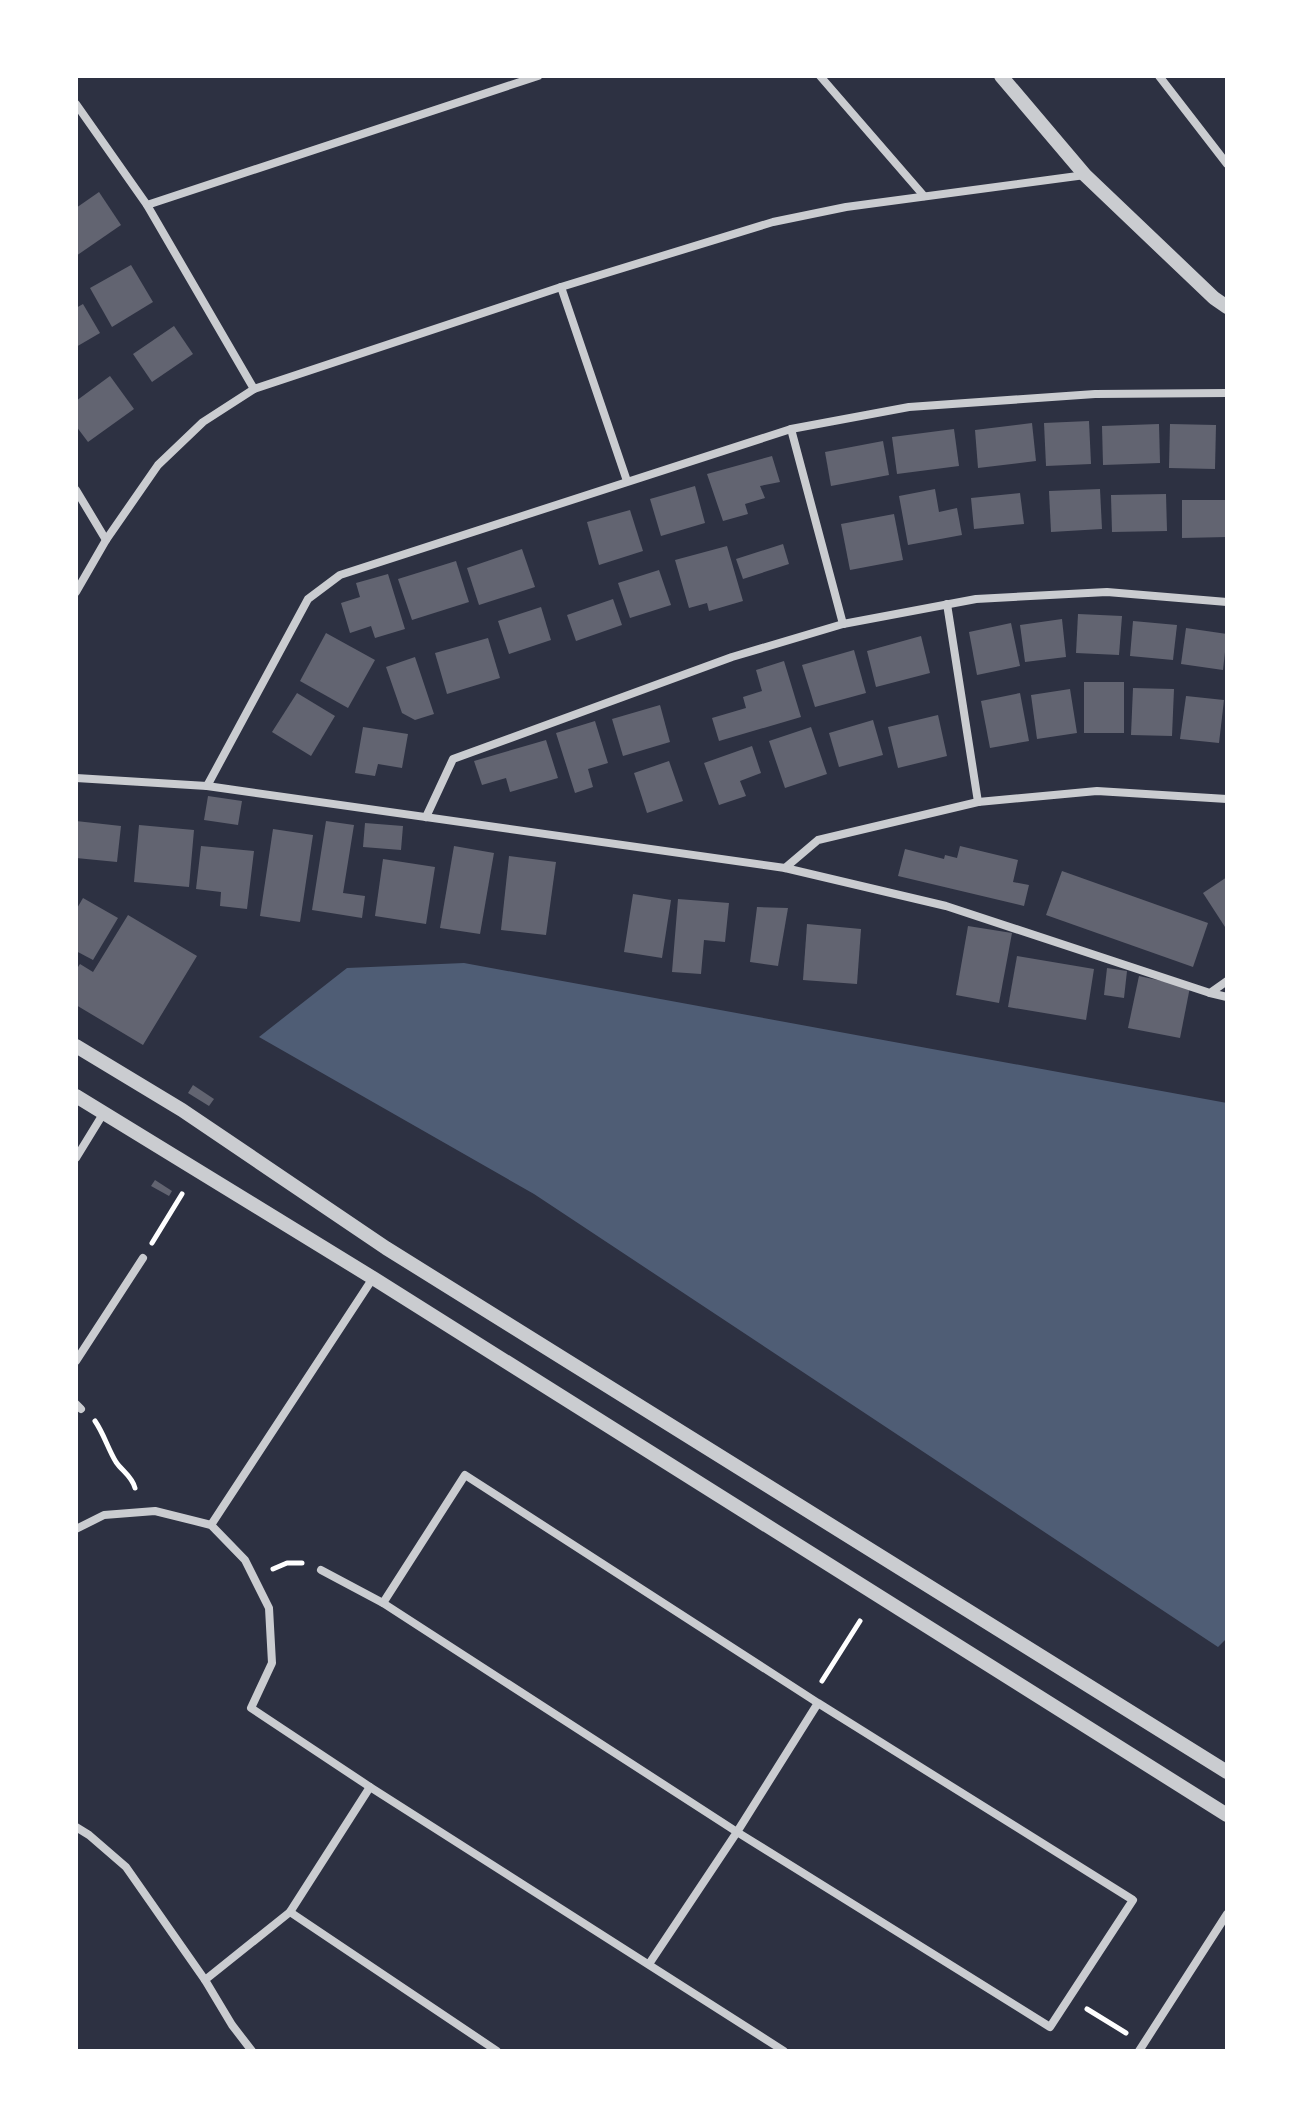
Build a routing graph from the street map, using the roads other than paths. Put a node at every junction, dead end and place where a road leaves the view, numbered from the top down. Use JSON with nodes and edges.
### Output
{"nodes":[{"id":1,"x":538,"y":76,"type":"edge"},
{"id":2,"x":820,"y":76,"type":"edge"},
{"id":3,"x":1001,"y":76,"type":"edge"},
{"id":4,"x":1159,"y":76,"type":"edge"},
{"id":5,"x":76,"y":104,"type":"edge"},
{"id":6,"x":1227,"y":164,"type":"edge"},
{"id":7,"x":1085,"y":175,"type":"junction"},
{"id":8,"x":924,"y":196,"type":"junction"},
{"id":9,"x":147,"y":205,"type":"junction"},
{"id":10,"x":561,"y":287,"type":"junction"},
{"id":11,"x":1227,"y":307,"type":"edge"},
{"id":12,"x":254,"y":389,"type":"junction"},
{"id":13,"x":1227,"y":393,"type":"edge"},
{"id":14,"x":791,"y":429,"type":"junction"},
{"id":15,"x":627,"y":481,"type":"junction"},
{"id":16,"x":76,"y":490,"type":"edge"},
{"id":17,"x":106,"y":540,"type":"junction"},
{"id":18,"x":76,"y":592,"type":"edge"},
{"id":19,"x":1227,"y":602,"type":"edge"},
{"id":20,"x":947,"y":604,"type":"junction"},
{"id":21,"x":843,"y":624,"type":"junction"},
{"id":22,"x":76,"y":778,"type":"edge"},
{"id":23,"x":207,"y":786,"type":"junction"},
{"id":24,"x":1227,"y":799,"type":"edge"},
{"id":25,"x":978,"y":802,"type":"junction"},
{"id":26,"x":426,"y":817,"type":"junction"},
{"id":27,"x":785,"y":868,"type":"junction"},
{"id":28,"x":1227,"y":981,"type":"edge"},
{"id":29,"x":1210,"y":993,"type":"junction"},
{"id":30,"x":1227,"y":997,"type":"edge"},
{"id":31,"x":76,"y":1046,"type":"edge"},
{"id":32,"x":76,"y":1096,"type":"edge"},
{"id":33,"x":103,"y":1114,"type":"junction"},
{"id":34,"x":76,"y":1158,"type":"edge"},
{"id":35,"x":143,"y":1258,"type":"dead end"},
{"id":36,"x":373,"y":1278,"type":"junction"},
{"id":37,"x":76,"y":1361,"type":"edge"},
{"id":38,"x":211,"y":1525,"type":"junction"},
{"id":39,"x":76,"y":1529,"type":"edge"},
{"id":40,"x":321,"y":1570,"type":"road end"},
{"id":41,"x":383,"y":1603,"type":"junction"},
{"id":42,"x":814,"y":1701,"type":"junction"},
{"id":43,"x":1227,"y":1772,"type":"edge"},
{"id":44,"x":370,"y":1787,"type":"junction"},
{"id":45,"x":1227,"y":1815,"type":"edge"},
{"id":46,"x":76,"y":1827,"type":"edge"},
{"id":47,"x":737,"y":1832,"type":"junction"},
{"id":48,"x":290,"y":1912,"type":"junction"},
{"id":49,"x":1227,"y":1914,"type":"edge"},
{"id":50,"x":649,"y":1964,"type":"junction"},
{"id":51,"x":205,"y":1980,"type":"junction"},
{"id":52,"x":1142,"y":2048,"type":"edge"},
{"id":53,"x":252,"y":2051,"type":"edge"},
{"id":54,"x":497,"y":2051,"type":"edge"},
{"id":55,"x":784,"y":2051,"type":"edge"}],
"edges":[{"from":1,"to":9,"type":"street"},
{"from":2,"to":8,"type":"street"},
{"from":3,"to":7,"type":"street"},
{"from":4,"to":6,"type":"street"},
{"from":5,"to":9,"type":"street"},
{"from":7,"to":8,"type":"street"},
{"from":7,"to":11,"type":"street"},
{"from":8,"to":10,"type":"street"},
{"from":9,"to":12,"type":"street"},
{"from":10,"to":12,"type":"street"},
{"from":10,"to":15,"type":"street"},
{"from":12,"to":17,"type":"street"},
{"from":13,"to":14,"type":"street"},
{"from":14,"to":15,"type":"street"},
{"from":14,"to":21,"type":"street"},
{"from":15,"to":23,"type":"street"},
{"from":16,"to":17,"type":"street"},
{"from":17,"to":18,"type":"street"},
{"from":19,"to":20,"type":"street"},
{"from":20,"to":21,"type":"street"},
{"from":20,"to":25,"type":"street"},
{"from":21,"to":26,"type":"street"},
{"from":22,"to":23,"type":"street"},
{"from":23,"to":26,"type":"street"},
{"from":24,"to":25,"type":"street"},
{"from":25,"to":27,"type":"street"},
{"from":26,"to":27,"type":"street"},
{"from":27,"to":29,"type":"street"},
{"from":28,"to":29,"type":"street"},
{"from":29,"to":30,"type":"street"},
{"from":31,"to":43,"type":"street"},
{"from":32,"to":33,"type":"street"},
{"from":33,"to":34,"type":"street"},
{"from":33,"to":36,"type":"street"},
{"from":35,"to":37,"type":"street"},
{"from":36,"to":38,"type":"street"},
{"from":36,"to":45,"type":"street"},
{"from":38,"to":39,"type":"street"},
{"from":38,"to":44,"type":"street"},
{"from":40,"to":41,"type":"street"},
{"from":41,"to":42,"type":"street"},
{"from":41,"to":47,"type":"street"},
{"from":42,"to":47,"type":"street"},
{"from":42,"to":47,"type":"street"},
{"from":44,"to":48,"type":"street"},
{"from":44,"to":50,"type":"street"},
{"from":46,"to":51,"type":"street"},
{"from":47,"to":50,"type":"street"},
{"from":48,"to":51,"type":"street"},
{"from":48,"to":54,"type":"street"},
{"from":49,"to":52,"type":"street"},
{"from":50,"to":55,"type":"street"},
{"from":51,"to":53,"type":"street"}]}
